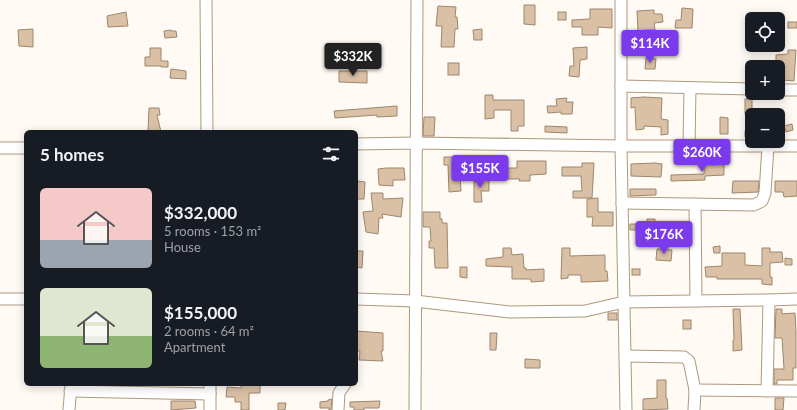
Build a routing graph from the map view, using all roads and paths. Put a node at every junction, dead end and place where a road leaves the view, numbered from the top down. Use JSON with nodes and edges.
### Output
{"nodes":[{"id":1,"x":206,"y":0,"type":"edge"},
{"id":2,"x":417,"y":0,"type":"edge"},
{"id":3,"x":621,"y":0,"type":"edge"},
{"id":4,"x":621,"y":86,"type":"junction"},
{"id":5,"x":690,"y":88,"type":"junction"},
{"id":6,"x":745,"y":89,"type":"edge"},
{"id":7,"x":785,"y":90,"type":"edge"},
{"id":8,"x":797,"y":90,"type":"edge"},
{"id":9,"x":207,"y":130,"type":"edge"},
{"id":10,"x":416,"y":143,"type":"junction"},
{"id":11,"x":358,"y":144,"type":"edge"},
{"id":12,"x":621,"y":146,"type":"junction"},
{"id":13,"x":689,"y":146,"type":"junction"},
{"id":14,"x":745,"y":146,"type":"edge"},
{"id":15,"x":785,"y":146,"type":"edge"},
{"id":16,"x":797,"y":146,"type":"edge"},
{"id":17,"x":0,"y":148,"type":"edge"},
{"id":18,"x":24,"y":148,"type":"edge"},
{"id":19,"x":768,"y":148,"type":"edge"},
{"id":20,"x":622,"y":203,"type":"junction"},
{"id":21,"x":695,"y":204,"type":"junction"},
{"id":22,"x":0,"y":299,"type":"edge"},
{"id":23,"x":24,"y":299,"type":"edge"},
{"id":24,"x":358,"y":299,"type":"edge"},
{"id":25,"x":797,"y":299,"type":"edge"},
{"id":26,"x":769,"y":300,"type":"junction"},
{"id":27,"x":416,"y":301,"type":"junction"},
{"id":28,"x":696,"y":301,"type":"junction"},
{"id":29,"x":624,"y":302,"type":"junction"},
{"id":30,"x":625,"y":356,"type":"junction"},
{"id":31,"x":343,"y":386,"type":"edge"},
{"id":32,"x":70,"y":388,"type":"edge"},
{"id":33,"x":210,"y":389,"type":"edge"},
{"id":34,"x":695,"y":390,"type":"junction"},
{"id":35,"x":767,"y":391,"type":"junction"},
{"id":36,"x":797,"y":391,"type":"edge"},
{"id":37,"x":69,"y":410,"type":"edge"},
{"id":38,"x":210,"y":410,"type":"edge"},
{"id":39,"x":338,"y":410,"type":"edge"},
{"id":40,"x":416,"y":410,"type":"edge"},
{"id":41,"x":626,"y":410,"type":"edge"},
{"id":42,"x":694,"y":410,"type":"edge"}],
"edges":[{"from":1,"to":9,"type":"street"},
{"from":2,"to":10,"type":"street"},
{"from":3,"to":4,"type":"street"},
{"from":4,"to":5,"type":"street"},
{"from":4,"to":12,"type":"street"},
{"from":5,"to":6,"type":"street"},
{"from":5,"to":13,"type":"street"},
{"from":7,"to":8,"type":"street"},
{"from":10,"to":11,"type":"street"},
{"from":10,"to":12,"type":"street"},
{"from":10,"to":27,"type":"street"},
{"from":12,"to":13,"type":"street"},
{"from":12,"to":20,"type":"street"},
{"from":13,"to":14,"type":"street"},
{"from":15,"to":16,"type":"street"},
{"from":17,"to":18,"type":"street"},
{"from":19,"to":21,"type":"street"},
{"from":20,"to":21,"type":"street"},
{"from":20,"to":29,"type":"street"},
{"from":21,"to":28,"type":"street"},
{"from":22,"to":23,"type":"street"},
{"from":24,"to":27,"type":"street"},
{"from":25,"to":26,"type":"street"},
{"from":26,"to":28,"type":"street"},
{"from":26,"to":35,"type":"street"},
{"from":27,"to":29,"type":"street"},
{"from":27,"to":40,"type":"street"},
{"from":28,"to":29,"type":"street"},
{"from":29,"to":30,"type":"street"},
{"from":30,"to":34,"type":"street"},
{"from":30,"to":41,"type":"street"},
{"from":31,"to":39,"type":"street"},
{"from":32,"to":33,"type":"street"},
{"from":32,"to":37,"type":"street"},
{"from":33,"to":38,"type":"street"},
{"from":34,"to":35,"type":"street"},
{"from":34,"to":42,"type":"street"},
{"from":35,"to":36,"type":"street"}]}
